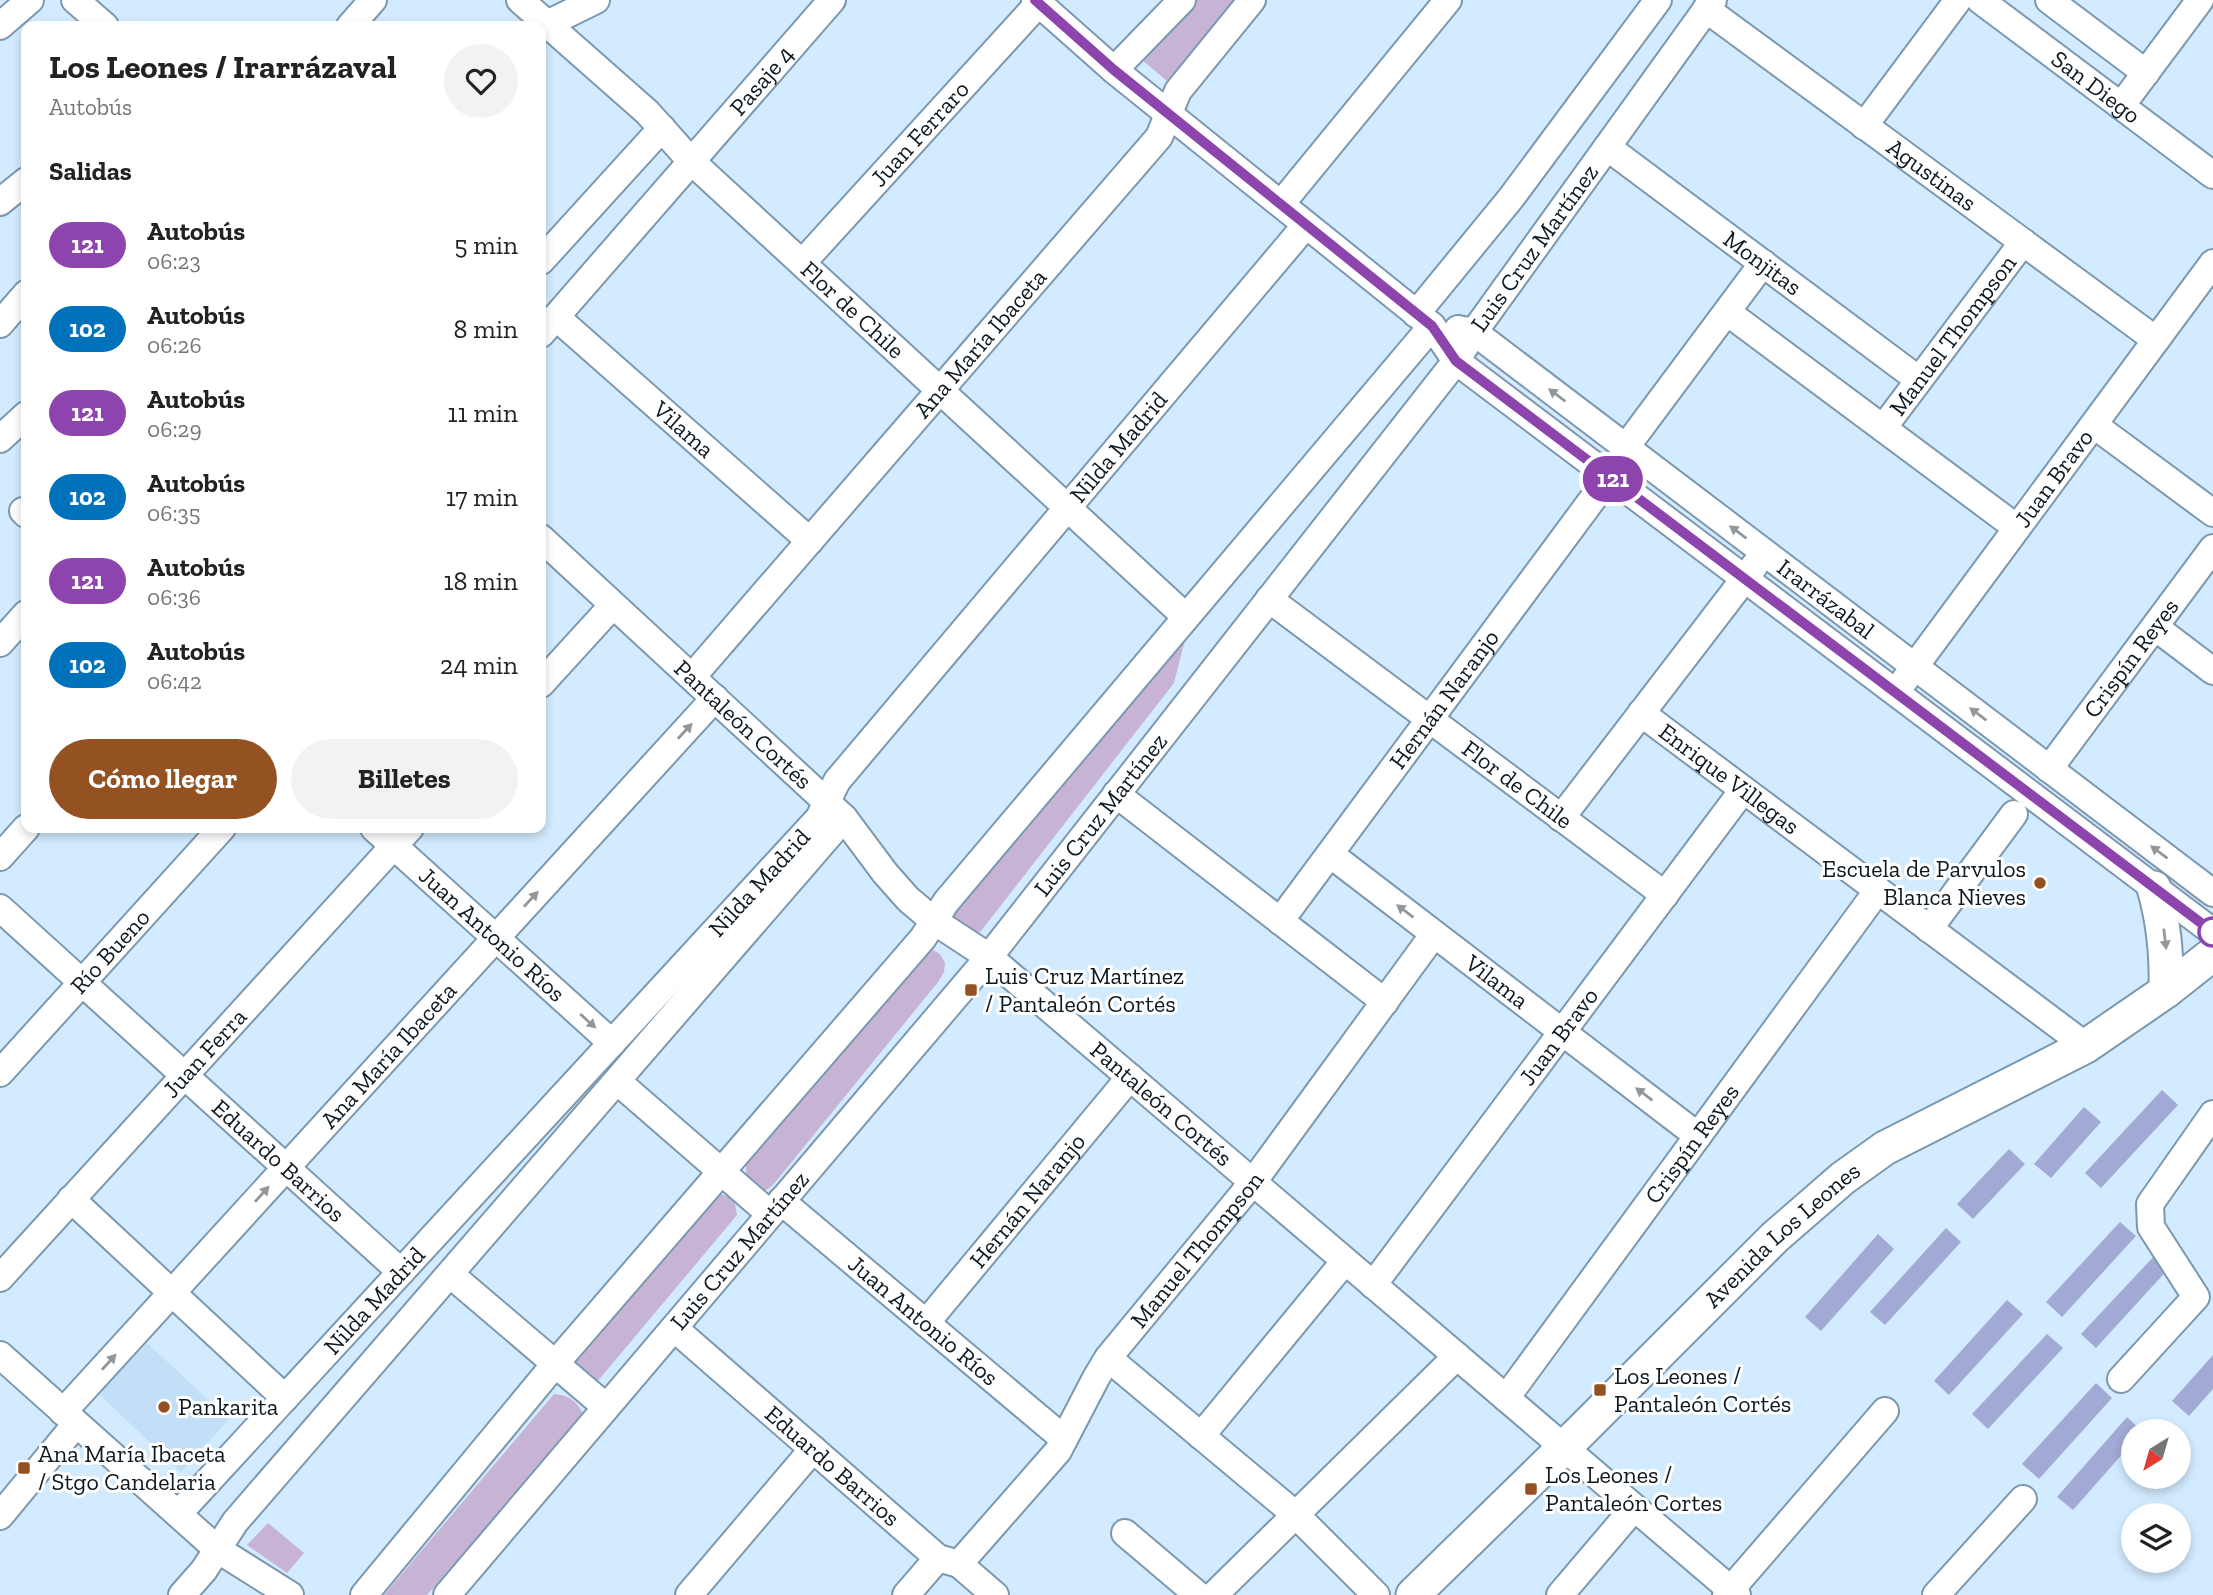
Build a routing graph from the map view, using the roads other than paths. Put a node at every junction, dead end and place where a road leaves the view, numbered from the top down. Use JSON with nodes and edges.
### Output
{"nodes":[{"id":1,"x":30,"y":0,"type":"edge"},
{"id":2,"x":75,"y":0,"type":"edge"},
{"id":3,"x":373,"y":0,"type":"edge"},
{"id":4,"x":520,"y":0,"type":"edge"},
{"id":5,"x":596,"y":0,"type":"edge"},
{"id":6,"x":832,"y":0,"type":"edge"},
{"id":7,"x":1182,"y":0,"type":"edge"},
{"id":8,"x":1252,"y":0,"type":"edge"},
{"id":9,"x":1448,"y":0,"type":"edge"},
{"id":10,"x":1658,"y":0,"type":"edge"},
{"id":11,"x":1958,"y":0,"type":"edge"},
{"id":12,"x":1980,"y":0,"type":"edge"},
{"id":13,"x":2049,"y":0,"type":"edge"},
{"id":14,"x":2200,"y":0,"type":"edge"},
{"id":15,"x":1037,"y":2,"type":"edge"},
{"id":16,"x":1709,"y":5,"type":"edge"},
{"id":17,"x":99,"y":21,"type":"edge"},
{"id":18,"x":354,"y":21,"type":"edge"},
{"id":19,"x":540,"y":21,"type":"edge"},
{"id":20,"x":546,"y":24,"type":"edge"},
{"id":21,"x":0,"y":26,"type":"edge"},
{"id":22,"x":546,"y":27,"type":"edge"},
{"id":23,"x":1114,"y":70,"type":"junction"},
{"id":24,"x":2146,"y":73,"type":"junction"},
{"id":25,"x":2121,"y":106,"type":"junction"},
{"id":26,"x":1168,"y":114,"type":"junction"},
{"id":27,"x":1864,"y":126,"type":"junction"},
{"id":28,"x":662,"y":128,"type":"junction"},
{"id":29,"x":1607,"y":146,"type":"junction"},
{"id":30,"x":691,"y":161,"type":"junction"},
{"id":31,"x":2213,"y":175,"type":"edge"},
{"id":32,"x":21,"y":185,"type":"edge"},
{"id":33,"x":0,"y":202,"type":"edge"},
{"id":34,"x":1281,"y":204,"type":"junction"},
{"id":35,"x":1306,"y":225,"type":"junction"},
{"id":36,"x":2023,"y":243,"type":"junction"},
{"id":37,"x":546,"y":256,"type":"edge"},
{"id":38,"x":802,"y":263,"type":"junction"},
{"id":39,"x":1763,"y":263,"type":"junction"},
{"id":40,"x":2213,"y":263,"type":"edge"},
{"id":41,"x":2203,"y":297,"type":"edge"},
{"id":42,"x":21,"y":299,"type":"edge"},
{"id":43,"x":1727,"y":312,"type":"junction"},
{"id":44,"x":1424,"y":320,"type":"junction"},
{"id":45,"x":0,"y":324,"type":"edge"},
{"id":46,"x":548,"y":326,"type":"edge"},
{"id":47,"x":1474,"y":332,"type":"junction"},
{"id":48,"x":2156,"y":340,"type":"junction"},
{"id":49,"x":1456,"y":361,"type":"junction"},
{"id":50,"x":1919,"y":380,"type":"junction"},
{"id":51,"x":940,"y":390,"type":"junction"},
{"id":52,"x":21,"y":420,"type":"edge"},
{"id":53,"x":2094,"y":425,"type":"junction"},
{"id":54,"x":1883,"y":429,"type":"junction"},
{"id":55,"x":0,"y":439,"type":"edge"},
{"id":56,"x":1626,"y":447,"type":"junction"},
{"id":57,"x":1609,"y":477,"type":"junction"},
{"id":58,"x":1068,"y":508,"type":"junction"},
{"id":59,"x":2213,"y":513,"type":"edge"},
{"id":60,"x":2017,"y":528,"type":"junction"},
{"id":61,"x":810,"y":541,"type":"junction"},
{"id":62,"x":546,"y":543,"type":"edge"},
{"id":63,"x":2213,"y":548,"type":"edge"},
{"id":64,"x":1765,"y":552,"type":"junction"},
{"id":65,"x":1744,"y":578,"type":"junction"},
{"id":66,"x":1269,"y":599,"type":"junction"},
{"id":67,"x":613,"y":604,"type":"junction"},
{"id":68,"x":1186,"y":617,"type":"junction"},
{"id":69,"x":21,"y":620,"type":"edge"},
{"id":70,"x":2155,"y":627,"type":"junction"},
{"id":71,"x":0,"y":643,"type":"edge"},
{"id":72,"x":2209,"y":661,"type":"edge"},
{"id":73,"x":1914,"y":666,"type":"junction"},
{"id":74,"x":692,"y":677,"type":"junction"},
{"id":75,"x":546,"y":678,"type":"edge"},
{"id":76,"x":1895,"y":692,"type":"junction"},
{"id":77,"x":715,"y":698,"type":"junction"},
{"id":78,"x":1641,"y":713,"type":"junction"},
{"id":79,"x":1430,"y":719,"type":"junction"},
{"id":80,"x":2049,"y":769,"type":"junction"},
{"id":81,"x":1743,"y":790,"type":"junction"},
{"id":82,"x":1116,"y":794,"type":"junction"},
{"id":83,"x":835,"y":810,"type":"junction"},
{"id":84,"x":2014,"y":814,"type":"dead end"},
{"id":85,"x":1561,"y":818,"type":"junction"},
{"id":86,"x":22,"y":833,"type":"edge"},
{"id":87,"x":217,"y":833,"type":"edge"},
{"id":88,"x":402,"y":837,"type":"edge"},
{"id":89,"x":1330,"y":854,"type":"junction"},
{"id":90,"x":0,"y":857,"type":"edge"},
{"id":91,"x":2154,"y":888,"type":"junction"},
{"id":92,"x":1878,"y":890,"type":"junction"},
{"id":93,"x":2213,"y":893,"type":"edge"},
{"id":94,"x":1665,"y":895,"type":"junction"},
{"id":95,"x":0,"y":908,"type":"edge"},
{"id":96,"x":934,"y":921,"type":"junction"},
{"id":97,"x":1280,"y":921,"type":"junction"},
{"id":98,"x":1929,"y":929,"type":"junction"},
{"id":99,"x":2213,"y":932,"type":"edge"},
{"id":100,"x":1434,"y":934,"type":"junction"},
{"id":101,"x":495,"y":938,"type":"junction"},
{"id":102,"x":2213,"y":954,"type":"edge"},
{"id":103,"x":989,"y":957,"type":"junction"},
{"id":104,"x":82,"y":982,"type":"junction"},
{"id":105,"x":2166,"y":991,"type":"junction"},
{"id":106,"x":1385,"y":1002,"type":"junction"},
{"id":107,"x":1563,"y":1032,"type":"junction"},
{"id":108,"x":612,"y":1043,"type":"junction"},
{"id":109,"x":2086,"y":1046,"type":"junction"},
{"id":110,"x":0,"y":1073,"type":"edge"},
{"id":111,"x":184,"y":1075,"type":"junction"},
{"id":112,"x":1130,"y":1077,"type":"junction"},
{"id":113,"x":617,"y":1081,"type":"junction"},
{"id":114,"x":2213,"y":1114,"type":"edge"},
{"id":115,"x":1698,"y":1136,"type":"junction"},
{"id":116,"x":286,"y":1168,"type":"junction"},
{"id":117,"x":722,"y":1172,"type":"junction"},
{"id":118,"x":1253,"y":1182,"type":"junction"},
{"id":119,"x":71,"y":1199,"type":"junction"},
{"id":120,"x":776,"y":1207,"type":"junction"},
{"id":121,"x":1345,"y":1261,"type":"junction"},
{"id":122,"x":401,"y":1272,"type":"junction"},
{"id":123,"x":450,"y":1274,"type":"junction"},
{"id":124,"x":0,"y":1278,"type":"edge"},
{"id":125,"x":1373,"y":1285,"type":"junction"},
{"id":126,"x":172,"y":1293,"type":"junction"},
{"id":127,"x":926,"y":1322,"type":"junction"},
{"id":128,"x":674,"y":1328,"type":"junction"},
{"id":129,"x":0,"y":1355,"type":"edge"},
{"id":130,"x":1457,"y":1356,"type":"junction"},
{"id":131,"x":1108,"y":1358,"type":"junction"},
{"id":132,"x":555,"y":1364,"type":"junction"},
{"id":133,"x":2121,"y":1379,"type":"dead end"},
{"id":134,"x":285,"y":1398,"type":"junction"},
{"id":135,"x":1506,"y":1398,"type":"junction"},
{"id":136,"x":606,"y":1407,"type":"junction"},
{"id":137,"x":1885,"y":1410,"type":"dead end"},
{"id":138,"x":70,"y":1418,"type":"junction"},
{"id":139,"x":1201,"y":1436,"type":"junction"},
{"id":140,"x":1065,"y":1439,"type":"junction"},
{"id":141,"x":1564,"y":1448,"type":"junction"},
{"id":142,"x":813,"y":1449,"type":"junction"},
{"id":143,"x":2023,"y":1499,"type":"dead end"},
{"id":144,"x":1634,"y":1507,"type":"junction"},
{"id":145,"x":178,"y":1514,"type":"junction"},
{"id":146,"x":1296,"y":1515,"type":"junction"},
{"id":147,"x":0,"y":1516,"type":"edge"},
{"id":148,"x":1125,"y":1533,"type":"dead end"},
{"id":149,"x":217,"y":1549,"type":"junction"},
{"id":150,"x":949,"y":1561,"type":"junction"},
{"id":151,"x":1731,"y":1593,"type":"edge"},
{"id":152,"x":182,"y":1595,"type":"edge"},
{"id":153,"x":290,"y":1595,"type":"edge"},
{"id":154,"x":364,"y":1595,"type":"edge"},
{"id":155,"x":447,"y":1595,"type":"edge"},
{"id":156,"x":689,"y":1595,"type":"edge"},
{"id":157,"x":906,"y":1595,"type":"edge"},
{"id":158,"x":995,"y":1595,"type":"edge"},
{"id":159,"x":1198,"y":1595,"type":"edge"},
{"id":160,"x":1214,"y":1595,"type":"edge"},
{"id":161,"x":1376,"y":1595,"type":"edge"},
{"id":162,"x":1413,"y":1595,"type":"edge"},
{"id":163,"x":1560,"y":1595,"type":"edge"},
{"id":164,"x":1936,"y":1595,"type":"edge"}],
"edges":[{"from":1,"to":21,"type":"street"},
{"from":2,"to":17,"type":"street"},
{"from":3,"to":18,"type":"street"},
{"from":4,"to":19,"type":"street","name":"Flor de Chile"},
{"from":5,"to":20,"type":"street"},
{"from":6,"to":30,"type":"street","name":"Pasaje 4"},
{"from":7,"to":23,"type":"street"},
{"from":8,"to":26,"type":"street","name":"Ana María Ibaceta"},
{"from":9,"to":34,"type":"street"},
{"from":10,"to":44,"type":"street","name":"Luis Cruz Martínez"},
{"from":11,"to":27,"type":"street"},
{"from":12,"to":25,"type":"street","name":"San Diego"},
{"from":13,"to":24,"type":"street","name":"San Diego"},
{"from":14,"to":24,"type":"street"},
{"from":15,"to":23,"type":"street","name":"Irarrázabal"},
{"from":15,"to":38,"type":"street","name":"Juan Ferraro"},
{"from":16,"to":27,"type":"street","name":"Agustinas"},
{"from":16,"to":29,"type":"street","name":"Luis Cruz Martínez"},
{"from":22,"to":28,"type":"street","name":"Flor de Chile"},
{"from":23,"to":26,"type":"street","name":"Irarrázabal"},
{"from":24,"to":25,"type":"street"},
{"from":25,"to":31,"type":"street","name":"San Diego"},
{"from":26,"to":34,"type":"street","name":"Irarrázabal"},
{"from":26,"to":51,"type":"street","name":"Ana María Ibaceta"},
{"from":27,"to":36,"type":"street","name":"Agustinas"},
{"from":28,"to":30,"type":"street","name":"Flor de Chile"},
{"from":28,"to":37,"type":"street"},
{"from":29,"to":39,"type":"street","name":"Monjitas"},
{"from":29,"to":47,"type":"street","name":"Luis Cruz Martínez"},
{"from":30,"to":38,"type":"street","name":"Flor de Chile"},
{"from":30,"to":46,"type":"street"},
{"from":32,"to":33,"type":"street"},
{"from":34,"to":35,"type":"street","name":"Irarrázabal"},
{"from":35,"to":44,"type":"street","name":"Irarrázabal"},
{"from":35,"to":58,"type":"street","name":"Nilda Madrid"},
{"from":36,"to":48,"type":"street","name":"Agustinas"},
{"from":36,"to":50,"type":"street","name":"Manuel Thompson"},
{"from":38,"to":51,"type":"street","name":"Flor de Chile"},
{"from":39,"to":43,"type":"street"},
{"from":39,"to":50,"type":"street","name":"Monjitas"},
{"from":40,"to":41,"type":"street","name":"Juan Bravo"},
{"from":41,"to":48,"type":"street","name":"Juan Bravo"},
{"from":42,"to":45,"type":"street"},
{"from":43,"to":54,"type":"street"},
{"from":43,"to":56,"type":"street"},
{"from":44,"to":47,"type":"street","name":"Irarrázabal"},
{"from":44,"to":49,"type":"street","name":"Irarrázabal"},
{"from":44,"to":68,"type":"street","name":"Luis Cruz Martínez"},
{"from":46,"to":61,"type":"street","name":"Vilama"},
{"from":47,"to":49,"type":"street","name":"Luis Cruz Martínez"},
{"from":56,"to":47,"type":"street","name":"Irarrázabal","one_way":true},
{"from":48,"to":53,"type":"street","name":"Juan Bravo"},
{"from":49,"to":57,"type":"street","name":"Irarrázabal"},
{"from":49,"to":66,"type":"street","name":"Luis Cruz Martínez"},
{"from":50,"to":54,"type":"street","name":"Manuel Thompson"},
{"from":51,"to":58,"type":"street","name":"Flor de Chile"},
{"from":51,"to":61,"type":"street","name":"Ana María Ibaceta"},
{"from":52,"to":55,"type":"street"},
{"from":53,"to":59,"type":"street"},
{"from":53,"to":60,"type":"street","name":"Juan Bravo"},
{"from":54,"to":60,"type":"street"},
{"from":64,"to":56,"type":"street","name":"Irarrázabal","one_way":true},
{"from":57,"to":65,"type":"street","name":"Irarrázabal"},
{"from":57,"to":79,"type":"street","name":"Hernán Naranjo"},
{"from":58,"to":68,"type":"street","name":"Flor de Chile"},
{"from":58,"to":83,"type":"street","name":"Nilda Madrid"},
{"from":60,"to":73,"type":"street","name":"Juan Bravo"},
{"from":61,"to":74,"type":"street","name":"Ana María Ibaceta"},
{"from":62,"to":67,"type":"street","name":"Pantaleón Cortés"},
{"from":63,"to":70,"type":"street","name":"Crispín Reyes"},
{"from":64,"to":65,"type":"street"},
{"from":64,"to":73,"type":"street","name":"Irarrázabal"},
{"from":65,"to":76,"type":"street","name":"Irarrázabal"},
{"from":65,"to":78,"type":"street"},
{"from":66,"to":79,"type":"street","name":"Flor de Chile"},
{"from":66,"to":82,"type":"street","name":"Luis Cruz Martínez"},
{"from":67,"to":74,"type":"street","name":"Pantaleón Cortés"},
{"from":67,"to":75,"type":"street"},
{"from":68,"to":96,"type":"street","name":"Luis Cruz Martínez"},
{"from":69,"to":71,"type":"street"},
{"from":70,"to":72,"type":"street"},
{"from":70,"to":80,"type":"street","name":"Crispín Reyes"},
{"from":73,"to":76,"type":"street","name":"Juan Bravo"},
{"from":80,"to":73,"type":"street","name":"Irarrázabal","one_way":true},
{"from":74,"to":77,"type":"street","name":"Pantaleón Cortés"},
{"from":76,"to":91,"type":"street","name":"Irarrázabal"},
{"from":77,"to":83,"type":"street","name":"Pantaleón Cortés"},
{"from":101,"to":77,"type":"street","name":"Ana María Ibaceta","one_way":true},
{"from":78,"to":81,"type":"street","name":"Enrique Villegas"},
{"from":78,"to":85,"type":"street"},
{"from":79,"to":85,"type":"street","name":"Flor de Chile"},
{"from":79,"to":89,"type":"street","name":"Hernán Naranjo"},
{"from":93,"to":80,"type":"street","name":"Irarrázabal","one_way":true},
{"from":81,"to":92,"type":"street","name":"Enrique Villegas"},
{"from":81,"to":94,"type":"street","name":"Juan Bravo"},
{"from":82,"to":97,"type":"street"},
{"from":82,"to":103,"type":"street","name":"Luis Cruz Martínez"},
{"from":83,"to":96,"type":"street","name":"Pantaleón Cortés"},
{"from":83,"to":108,"type":"street","name":"Nilda Madrid"},
{"from":83,"to":113,"type":"street","name":"Nilda Madrid"},
{"from":84,"to":98,"type":"street"},
{"from":85,"to":94,"type":"street","name":"Flor de Chile"},
{"from":86,"to":90,"type":"street"},
{"from":87,"to":104,"type":"street","name":"Río Bueno"},
{"from":88,"to":101,"type":"street","name":"Juan Antonio Ríos"},
{"from":88,"to":111,"type":"street","name":"Juan Ferra"},
{"from":89,"to":97,"type":"street","name":"Hernán Naranjo"},
{"from":100,"to":89,"type":"street","name":"Vilama","one_way":true},
{"from":91,"to":99,"type":"street","name":"Irarrázabal"},
{"from":91,"to":105,"type":"main road","one_way":true},
{"from":92,"to":98,"type":"street","name":"Enrique Villegas"},
{"from":92,"to":115,"type":"street","name":"Crispín Reyes"},
{"from":94,"to":107,"type":"street","name":"Juan Bravo"},
{"from":95,"to":104,"type":"street","name":"Eduardo Barrios"},
{"from":96,"to":103,"type":"street","name":"Pantaleón Cortés"},
{"from":96,"to":117,"type":"street","name":"Luis Cruz Martínez"},
{"from":97,"to":106,"type":"street"},
{"from":98,"to":109,"type":"street","name":"Enrique Villegas"},
{"from":100,"to":106,"type":"street","name":"Manuel Thompson"},
{"from":100,"to":107,"type":"street","name":"Vilama"},
{"from":101,"to":108,"type":"street","name":"Juan Antonio Ríos","one_way":true},
{"from":101,"to":116,"type":"street","name":"Ana María Ibaceta"},
{"from":102,"to":105,"type":"main road","name":"Avenida Los Leones"},
{"from":103,"to":112,"type":"street","name":"Pantaleón Cortés"},
{"from":103,"to":120,"type":"street","name":"Luis Cruz Martínez"},
{"from":104,"to":110,"type":"street","name":"Río Bueno"},
{"from":104,"to":111,"type":"street","name":"Eduardo Barrios"},
{"from":105,"to":109,"type":"main road","name":"Avenida Los Leones"},
{"from":106,"to":118,"type":"street","name":"Manuel Thompson"},
{"from":115,"to":107,"type":"street","name":"Vilama","one_way":true},
{"from":107,"to":125,"type":"street","name":"Juan Bravo"},
{"from":108,"to":122,"type":"street","name":"Nilda Madrid"},
{"from":109,"to":141,"type":"main road","name":"Avenida Los Leones"},
{"from":111,"to":116,"type":"street","name":"Eduardo Barrios"},
{"from":111,"to":119,"type":"street","name":"Juan Ferra"},
{"from":112,"to":118,"type":"street","name":"Pantaleón Cortés"},
{"from":112,"to":127,"type":"street","name":"Hernán Naranjo"},
{"from":113,"to":117,"type":"street","name":"Juan Antonio Ríos"},
{"from":113,"to":123,"type":"street","name":"Nilda Madrid"},
{"from":114,"to":133,"type":"street"},
{"from":115,"to":135,"type":"street","name":"Crispín Reyes"},
{"from":116,"to":122,"type":"street","name":"Eduardo Barrios"},
{"from":126,"to":116,"type":"street","name":"Ana María Ibaceta","one_way":true},
{"from":117,"to":120,"type":"street","name":"Juan Antonio Ríos"},
{"from":117,"to":132,"type":"street","name":"Luis Cruz Martínez"},
{"from":118,"to":121,"type":"street","name":"Pantaleón Cortés"},
{"from":118,"to":131,"type":"street","name":"Manuel Thompson"},
{"from":119,"to":124,"type":"street","name":"Juan Ferra"},
{"from":119,"to":126,"type":"street"},
{"from":120,"to":127,"type":"street","name":"Juan Antonio Ríos"},
{"from":120,"to":128,"type":"street","name":"Luis Cruz Martínez"},
{"from":121,"to":125,"type":"street","name":"Pantaleón Cortés"},
{"from":121,"to":139,"type":"street"},
{"from":122,"to":134,"type":"street","name":"Nilda Madrid"},
{"from":123,"to":132,"type":"street"},
{"from":123,"to":149,"type":"street","name":"Nilda Madrid"},
{"from":125,"to":130,"type":"street","name":"Pantaleón Cortés"},
{"from":126,"to":134,"type":"street"},
{"from":138,"to":126,"type":"street","name":"Ana María Ibaceta","one_way":true},
{"from":127,"to":140,"type":"street","name":"Juan Antonio Ríos"},
{"from":128,"to":136,"type":"street","name":"Luis Cruz Martínez"},
{"from":128,"to":142,"type":"street","name":"Eduardo Barrios"},
{"from":129,"to":138,"type":"street"},
{"from":130,"to":135,"type":"street","name":"Pantaleón Cortés"},
{"from":130,"to":146,"type":"street"},
{"from":131,"to":139,"type":"street"},
{"from":131,"to":140,"type":"street","name":"Manuel Thompson"},
{"from":132,"to":136,"type":"street"},
{"from":132,"to":154,"type":"street","name":"Luis Cruz Martínez"},
{"from":134,"to":145,"type":"street","name":"Nilda Madrid"},
{"from":135,"to":141,"type":"street","name":"Pantaleón Cortés"},
{"from":136,"to":155,"type":"street","name":"Luis Cruz Martínez"},
{"from":137,"to":151,"type":"street"},
{"from":138,"to":145,"type":"street"},
{"from":138,"to":147,"type":"street","name":"Ana María Ibaceta"},
{"from":139,"to":146,"type":"street"},
{"from":140,"to":150,"type":"street","name":"Manuel Thompson"},
{"from":141,"to":144,"type":"street","name":"Pantaleón Cortés"},
{"from":141,"to":162,"type":"main road","name":"Avenida Los Leones"},
{"from":142,"to":150,"type":"street","name":"Eduardo Barrios"},
{"from":142,"to":156,"type":"street"},
{"from":143,"to":164,"type":"street"},
{"from":144,"to":151,"type":"street","name":"Pantaleón Cortés"},
{"from":144,"to":163,"type":"street"},
{"from":145,"to":149,"type":"street"},
{"from":146,"to":160,"type":"street"},
{"from":146,"to":161,"type":"street"},
{"from":148,"to":159,"type":"street"},
{"from":149,"to":152,"type":"street","name":"Nilda Madrid"},
{"from":149,"to":153,"type":"street"},
{"from":150,"to":157,"type":"street","name":"Manuel Thompson"},
{"from":150,"to":158,"type":"street","name":"Eduardo Barrios"}]}
